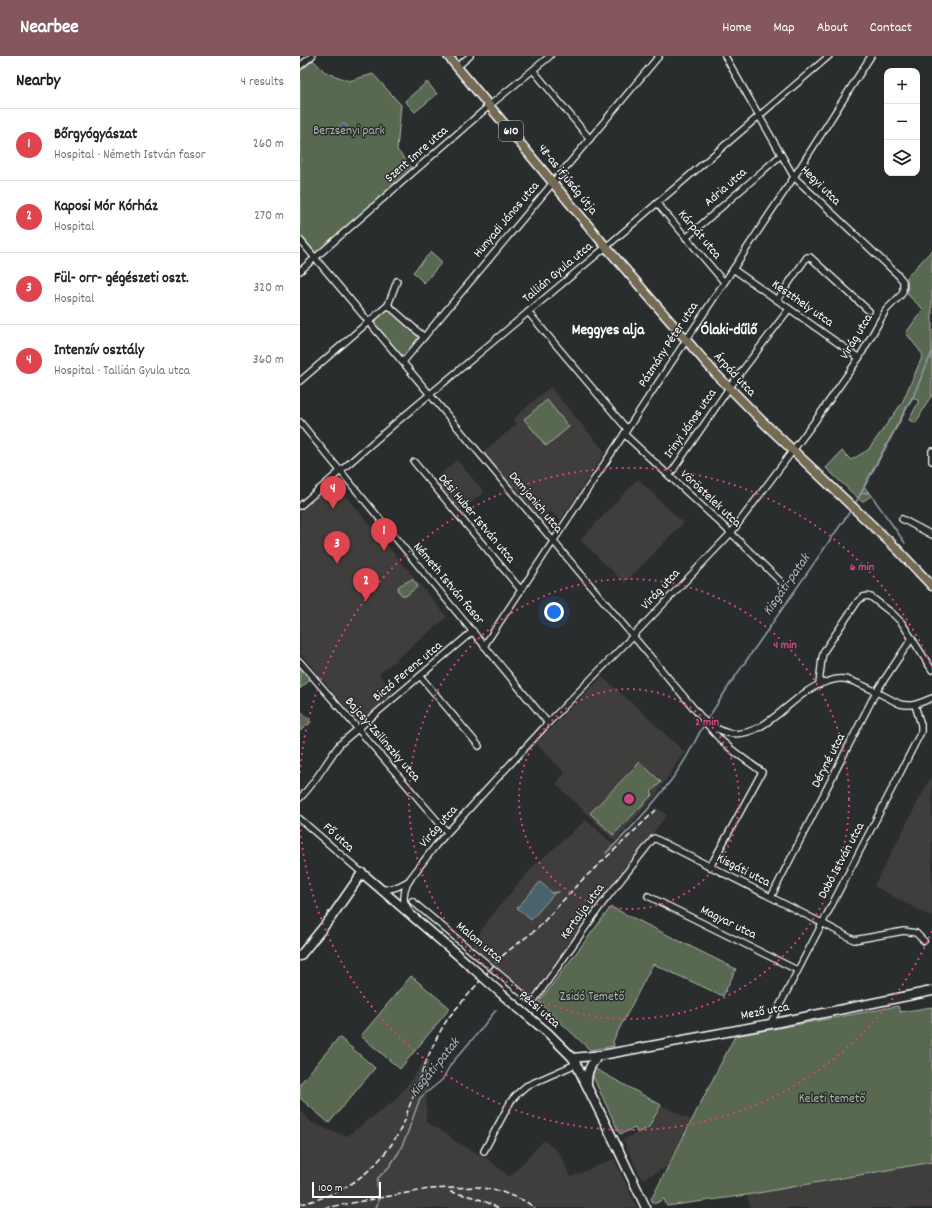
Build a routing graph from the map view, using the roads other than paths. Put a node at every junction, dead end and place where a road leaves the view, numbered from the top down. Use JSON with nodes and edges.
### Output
{"nodes":[{"id":1,"x":312,"y":56,"type":"edge"},
{"id":2,"x":448,"y":56,"type":"edge"},
{"id":3,"x":470,"y":56,"type":"edge"},
{"id":4,"x":550,"y":56,"type":"edge"},
{"id":5,"x":659,"y":56,"type":"edge"},
{"id":6,"x":725,"y":56,"type":"edge"},
{"id":7,"x":829,"y":56,"type":"edge"},
{"id":8,"x":871,"y":56,"type":"edge"},
{"id":9,"x":300,"y":66,"type":"edge"},
{"id":10,"x":457,"y":67,"type":"junction"},
{"id":11,"x":533,"y":70,"type":"junction"},
{"id":12,"x":490,"y":105,"type":"junction"},
{"id":13,"x":758,"y":116,"type":"junction"},
{"id":14,"x":590,"y":139,"type":"junction"},
{"id":15,"x":781,"y":155,"type":"junction"},
{"id":16,"x":794,"y":177,"type":"junction"},
{"id":17,"x":554,"y":182,"type":"junction"},
{"id":18,"x":657,"y":203,"type":"junction"},
{"id":19,"x":686,"y":238,"type":"junction"},
{"id":20,"x":300,"y":240,"type":"edge"},
{"id":21,"x":606,"y":247,"type":"junction"},
{"id":22,"x":315,"y":258,"type":"junction"},
{"id":23,"x":733,"y":269,"type":"junction"},
{"id":24,"x":300,"y":271,"type":"edge"},
{"id":25,"x":397,"y":281,"type":"dead end"},
{"id":26,"x":724,"y":282,"type":"junction"},
{"id":27,"x":901,"y":295,"type":"joint"},
{"id":28,"x":777,"y":300,"type":"junction"},
{"id":29,"x":388,"y":305,"type":"junction"},
{"id":30,"x":789,"y":309,"type":"junction"},
{"id":31,"x":869,"y":311,"type":"dead end"},
{"id":32,"x":528,"y":312,"type":"junction"},
{"id":33,"x":369,"y":322,"type":"junction"},
{"id":34,"x":424,"y":337,"type":"junction"},
{"id":35,"x":686,"y":340,"type":"junction"},
{"id":36,"x":858,"y":358,"type":"junction"},
{"id":37,"x":403,"y":362,"type":"junction"},
{"id":38,"x":300,"y":381,"type":"edge"},
{"id":39,"x":729,"y":388,"type":"junction"},
{"id":40,"x":430,"y":394,"type":"junction"},
{"id":41,"x":300,"y":422,"type":"edge"},
{"id":42,"x":625,"y":432,"type":"junction"},
{"id":43,"x":794,"y":451,"type":"junction"},
{"id":44,"x":932,"y":452,"type":"edge"},
{"id":45,"x":932,"y":461,"type":"edge"},
{"id":46,"x":414,"y":462,"type":"dead end"},
{"id":47,"x":340,"y":471,"type":"junction"},
{"id":48,"x":668,"y":476,"type":"junction"},
{"id":49,"x":300,"y":506,"type":"edge"},
{"id":50,"x":902,"y":520,"type":"dead end"},
{"id":51,"x":731,"y":533,"type":"junction"},
{"id":52,"x":932,"y":535,"type":"edge"},
{"id":53,"x":553,"y":541,"type":"junction"},
{"id":54,"x":781,"y":582,"type":"dead end"},
{"id":55,"x":932,"y":586,"type":"edge"},
{"id":56,"x":521,"y":590,"type":"junction"},
{"id":57,"x":472,"y":631,"type":"junction"},
{"id":58,"x":633,"y":636,"type":"junction"},
{"id":59,"x":912,"y":638,"type":"junction"},
{"id":60,"x":484,"y":646,"type":"junction"},
{"id":61,"x":300,"y":662,"type":"edge"},
{"id":62,"x":932,"y":670,"type":"edge"},
{"id":63,"x":420,"y":676,"type":"junction"},
{"id":64,"x":819,"y":684,"type":"junction"},
{"id":65,"x":876,"y":692,"type":"junction"},
{"id":66,"x":932,"y":698,"type":"edge"},
{"id":67,"x":915,"y":705,"type":"junction"},
{"id":68,"x":548,"y":723,"type":"junction"},
{"id":69,"x":706,"y":723,"type":"junction"},
{"id":70,"x":358,"y":729,"type":"junction"},
{"id":71,"x":728,"y":733,"type":"junction"},
{"id":72,"x":724,"y":743,"type":"junction"},
{"id":73,"x":479,"y":746,"type":"dead end"},
{"id":74,"x":300,"y":798,"type":"edge"},
{"id":75,"x":300,"y":818,"type":"edge"},
{"id":76,"x":447,"y":832,"type":"junction"},
{"id":77,"x":654,"y":838,"type":"joint"},
{"id":78,"x":710,"y":867,"type":"junction"},
{"id":79,"x":362,"y":873,"type":"junction"},
{"id":80,"x":410,"y":880,"type":"junction"},
{"id":81,"x":380,"y":889,"type":"junction"},
{"id":82,"x":648,"y":896,"type":"dead end"},
{"id":83,"x":772,"y":898,"type":"junction"},
{"id":84,"x":412,"y":901,"type":"dead end"},
{"id":85,"x":412,"y":917,"type":"junction"},
{"id":86,"x":822,"y":923,"type":"junction"},
{"id":87,"x":924,"y":941,"type":"dead end"},
{"id":88,"x":300,"y":956,"type":"edge"},
{"id":89,"x":798,"y":970,"type":"junction"},
{"id":90,"x":932,"y":991,"type":"edge"},
{"id":91,"x":532,"y":1000,"type":"joint"},
{"id":92,"x":770,"y":1024,"type":"junction"},
{"id":93,"x":602,"y":1056,"type":"junction"},
{"id":94,"x":595,"y":1060,"type":"junction"},
{"id":95,"x":574,"y":1061,"type":"junction"},
{"id":96,"x":587,"y":1086,"type":"junction"},
{"id":97,"x":484,"y":1152,"type":"dead end"},
{"id":98,"x":646,"y":1208,"type":"edge"}],
"edges":[{"from":1,"to":9,"type":"street"},
{"from":2,"to":10,"type":"main road","name":"48-as ifjúság útja","number":"610"},
{"from":3,"to":10,"type":"street"},
{"from":4,"to":11,"type":"street","name":"Szent Imre utca"},
{"from":5,"to":14,"type":"street","name":"Hunyadi János utca"},
{"from":6,"to":13,"type":"street","name":"Hegyi utca"},
{"from":7,"to":13,"type":"street","name":"Tallián Gyula utca"},
{"from":8,"to":16,"type":"street","name":"Pázmány Péter utca"},
{"from":10,"to":12,"type":"main road","name":"48-as ifjúság útja","number":"610"},
{"from":11,"to":12,"type":"street","name":"Szent Imre utca"},
{"from":11,"to":14,"type":"street"},
{"from":12,"to":17,"type":"main road","name":"48-as ifjúság útja","number":"610"},
{"from":12,"to":22,"type":"street","name":"Szent Imre utca"},
{"from":13,"to":15,"type":"street","name":"Hegyi utca"},
{"from":13,"to":18,"type":"street","name":"Tallián Gyula utca"},
{"from":14,"to":17,"type":"street","name":"Hunyadi János utca"},
{"from":15,"to":16,"type":"street","name":"Hegyi utca"},
{"from":15,"to":19,"type":"street","name":"Adria utca"},
{"from":16,"to":23,"type":"street","name":"Pázmány Péter utca"},
{"from":16,"to":27,"type":"street","name":"Hegyi utca"},
{"from":17,"to":21,"type":"main road","name":"48-as ifjúság útja","number":"610"},
{"from":17,"to":34,"type":"street","name":"Hunyadi János utca"},
{"from":18,"to":19,"type":"street","name":"Kárpát utca"},
{"from":18,"to":21,"type":"street","name":"Tallián Gyula utca"},
{"from":19,"to":26,"type":"street","name":"Kárpát utca"},
{"from":20,"to":22,"type":"street","name":"Damjanich utca"},
{"from":21,"to":32,"type":"street","name":"Tallián Gyula utca"},
{"from":21,"to":35,"type":"main road","name":"Árpád utca","number":"610"},
{"from":22,"to":24,"type":"street","name":"Szent Imre utca"},
{"from":22,"to":33,"type":"street","name":"Damjanich utca"},
{"from":23,"to":26,"type":"street","name":"Pázmány Péter utca"},
{"from":23,"to":28,"type":"street","name":"Keszthely utca"},
{"from":25,"to":29,"type":"street"},
{"from":26,"to":35,"type":"street","name":"Pázmány Péter utca"},
{"from":27,"to":36,"type":"street","name":"Virág utca"},
{"from":28,"to":30,"type":"street","name":"Keszthely utca"},
{"from":28,"to":31,"type":"street"},
{"from":29,"to":33,"type":"street"},
{"from":29,"to":34,"type":"street"},
{"from":30,"to":36,"type":"street","name":"Keszthely utca"},
{"from":30,"to":39,"type":"street","name":"Irinyi János utca"},
{"from":32,"to":40,"type":"street","name":"Tallián Gyula utca"},
{"from":32,"to":42,"type":"street","name":"Vöröstelek utca"},
{"from":33,"to":37,"type":"street","name":"Damjanich utca"},
{"from":33,"to":38,"type":"street"},
{"from":34,"to":37,"type":"street","name":"Hunyadi János utca"},
{"from":35,"to":39,"type":"main road","name":"Árpád utca","number":"610"},
{"from":35,"to":42,"type":"street","name":"Pázmány Péter utca"},
{"from":36,"to":43,"type":"street","name":"Virág utca"},
{"from":37,"to":40,"type":"street","name":"Damjanich utca"},
{"from":39,"to":43,"type":"main road","name":"Árpád utca","number":"610"},
{"from":39,"to":48,"type":"street","name":"Irinyi János utca"},
{"from":40,"to":47,"type":"street","name":"Tallián Gyula utca"},
{"from":40,"to":53,"type":"street","name":"Damjanich utca"},
{"from":41,"to":47,"type":"street","name":"Németh István fasor"},
{"from":42,"to":48,"type":"street","name":"Vöröstelek utca"},
{"from":42,"to":53,"type":"street","name":"Pázmány Péter utca"},
{"from":43,"to":51,"type":"street","name":"Virág utca"},
{"from":43,"to":55,"type":"main road","name":"Árpád utca","number":"610"},
{"from":44,"to":45,"type":"street"},
{"from":46,"to":56,"type":"street","name":"Dési Huber István utca"},
{"from":47,"to":49,"type":"street","name":"Tallián Gyula utca"},
{"from":47,"to":57,"type":"street","name":"Németh István fasor"},
{"from":48,"to":51,"type":"street","name":"Vöröstelek utca"},
{"from":50,"to":52,"type":"street"},
{"from":51,"to":54,"type":"street","name":"Vöröstelek utca"},
{"from":51,"to":58,"type":"street","name":"Virág utca"},
{"from":53,"to":56,"type":"street","name":"Pázmány Péter utca"},
{"from":53,"to":58,"type":"street","name":"Damjanich utca"},
{"from":56,"to":60,"type":"street","name":"Pázmány Péter utca"},
{"from":57,"to":60,"type":"street","name":"Németh István fasor"},
{"from":57,"to":63,"type":"street","name":"Biczó Ferenc utca"},
{"from":58,"to":68,"type":"street","name":"Virág utca"},
{"from":58,"to":69,"type":"street","name":"Damjanich utca"},
{"from":59,"to":62,"type":"street"},
{"from":59,"to":64,"type":"street"},
{"from":59,"to":65,"type":"street","name":"Déryné utca"},
{"from":60,"to":68,"type":"street","name":"Németh István fasor"},
{"from":61,"to":70,"type":"street","name":"Bajcsy-Zsilinszky utca"},
{"from":63,"to":70,"type":"street","name":"Biczó Ferenc utca"},
{"from":63,"to":73,"type":"street"},
{"from":64,"to":65,"type":"street"},
{"from":64,"to":71,"type":"street"},
{"from":65,"to":67,"type":"street"},
{"from":65,"to":83,"type":"street","name":"Déryné utca"},
{"from":66,"to":67,"type":"street"},
{"from":67,"to":86,"type":"street","name":"Dobó István utca"},
{"from":68,"to":76,"type":"street","name":"Virág utca"},
{"from":69,"to":71,"type":"street"},
{"from":69,"to":72,"type":"street","name":"Damjanich utca"},
{"from":70,"to":74,"type":"street","name":"Biczó Ferenc utca"},
{"from":70,"to":76,"type":"street","name":"Bajcsy-Zsilinszky utca"},
{"from":71,"to":72,"type":"street"},
{"from":72,"to":78,"type":"street","name":"Damjanich utca"},
{"from":75,"to":79,"type":"street","name":"Fő utca"},
{"from":76,"to":80,"type":"street","name":"Virág utca"},
{"from":77,"to":78,"type":"street","name":"Kisgáti utca"},
{"from":77,"to":91,"type":"street","name":"Kertalja utca"},
{"from":78,"to":83,"type":"street","name":"Kisgáti utca"},
{"from":79,"to":81,"type":"street","name":"Pécsi utca"},
{"from":79,"to":88,"type":"street"},
{"from":80,"to":81,"type":"street","name":"Virág utca"},
{"from":80,"to":85,"type":"street","name":"Virág utca"},
{"from":81,"to":85,"type":"street","name":"Pécsi utca"},
{"from":82,"to":89,"type":"street","name":"Magyar utca"},
{"from":83,"to":86,"type":"street","name":"Kisgáti utca"},
{"from":84,"to":91,"type":"street","name":"Malom utca"},
{"from":85,"to":95,"type":"street","name":"Pécsi utca","bridge":true},
{"from":86,"to":87,"type":"street","name":"Kisgáti utca"},
{"from":86,"to":89,"type":"street","name":"Dobó István utca"},
{"from":89,"to":92,"type":"street","name":"Dobó István utca"},
{"from":90,"to":92,"type":"street","name":"Mező utca"},
{"from":92,"to":93,"type":"street","name":"Mező utca"},
{"from":93,"to":94,"type":"street"},
{"from":93,"to":95,"type":"street"},
{"from":94,"to":95,"type":"street"},
{"from":94,"to":96,"type":"street"},
{"from":95,"to":96,"type":"street","name":"Pécsi utca"},
{"from":95,"to":97,"type":"street"},
{"from":96,"to":98,"type":"street","name":"Pécsi utca"}]}
